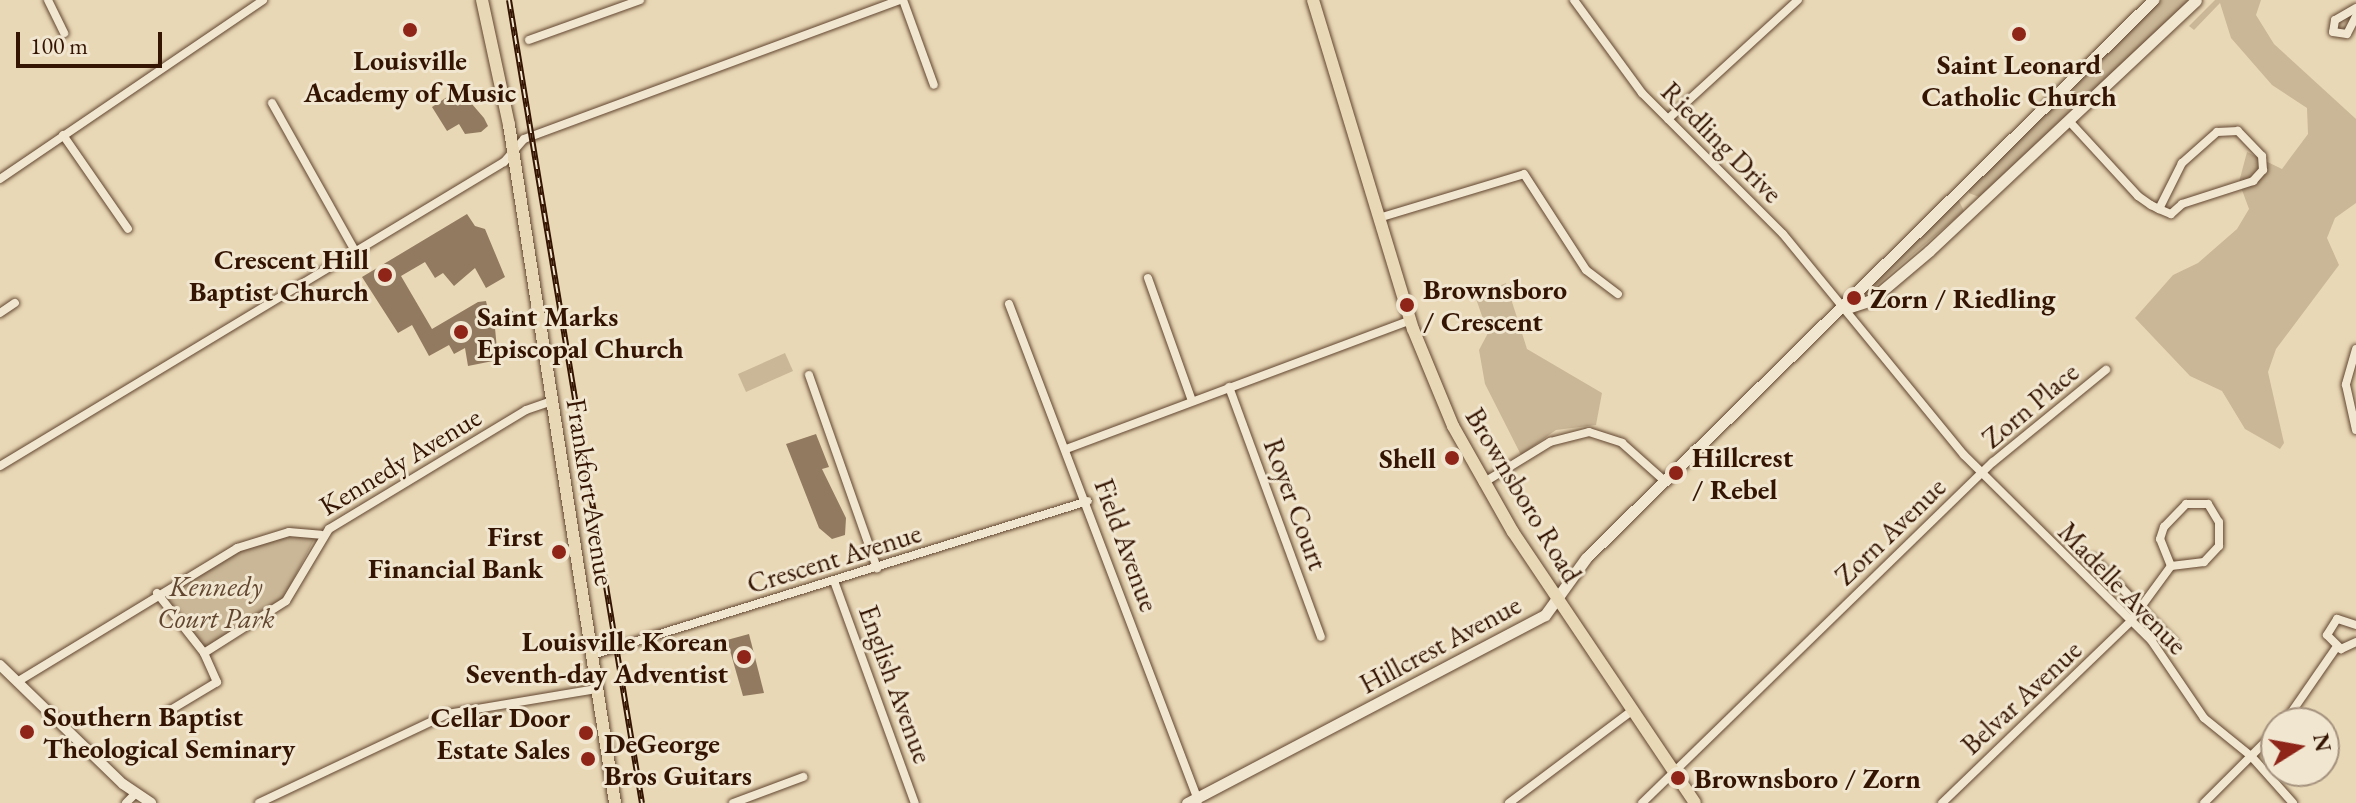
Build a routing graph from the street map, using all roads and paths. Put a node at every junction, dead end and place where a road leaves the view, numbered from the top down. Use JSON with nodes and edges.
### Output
{"nodes":[{"id":1,"x":48,"y":0,"type":"edge"},
{"id":2,"x":263,"y":0,"type":"edge"},
{"id":3,"x":482,"y":0,"type":"edge"},
{"id":4,"x":640,"y":0,"type":"edge"},
{"id":5,"x":901,"y":0,"type":"edge"},
{"id":6,"x":1313,"y":0,"type":"edge"},
{"id":7,"x":1574,"y":0,"type":"edge"},
{"id":8,"x":1798,"y":0,"type":"edge"},
{"id":9,"x":2153,"y":0,"type":"edge"},
{"id":10,"x":2196,"y":0,"type":"edge"},
{"id":11,"x":2356,"y":8,"type":"edge"},
{"id":12,"x":2356,"y":16,"type":"edge"},
{"id":13,"x":64,"y":33,"type":"dead end"},
{"id":14,"x":529,"y":40,"type":"dead end"},
{"id":15,"x":934,"y":85,"type":"dead end"},
{"id":16,"x":272,"y":103,"type":"dead end"},
{"id":17,"x":1668,"y":119,"type":"junction"},
{"id":18,"x":2069,"y":121,"type":"junction"},
{"id":19,"x":63,"y":135,"type":"junction"},
{"id":20,"x":512,"y":150,"type":"junction"},
{"id":21,"x":0,"y":179,"type":"edge"},
{"id":22,"x":2159,"y":209,"type":"junction"},
{"id":23,"x":1382,"y":217,"type":"junction"},
{"id":24,"x":128,"y":229,"type":"dead end"},
{"id":25,"x":355,"y":251,"type":"junction"},
{"id":26,"x":1148,"y":278,"type":"dead end"},
{"id":27,"x":1618,"y":294,"type":"dead end"},
{"id":28,"x":15,"y":303,"type":"dead end"},
{"id":29,"x":1009,"y":304,"type":"dead end"},
{"id":30,"x":1847,"y":308,"type":"junction"},
{"id":31,"x":0,"y":313,"type":"edge"},
{"id":32,"x":1411,"y":320,"type":"junction"},
{"id":33,"x":2356,"y":349,"type":"edge"},
{"id":34,"x":2106,"y":370,"type":"dead end"},
{"id":35,"x":809,"y":375,"type":"dead end"},
{"id":36,"x":1229,"y":387,"type":"junction"},
{"id":37,"x":552,"y":401,"type":"junction"},
{"id":38,"x":1192,"y":401,"type":"junction"},
{"id":39,"x":2356,"y":430,"type":"edge"},
{"id":40,"x":1066,"y":449,"type":"junction"},
{"id":41,"x":0,"y":466,"type":"edge"},
{"id":42,"x":1983,"y":475,"type":"junction"},
{"id":43,"x":1666,"y":482,"type":"junction"},
{"id":44,"x":1483,"y":483,"type":"junction"},
{"id":45,"x":1088,"y":501,"type":"junction"},
{"id":46,"x":321,"y":535,"type":"junction"},
{"id":47,"x":2093,"y":558,"type":"dead end"},
{"id":48,"x":2171,"y":566,"type":"junction"},
{"id":49,"x":877,"y":568,"type":"junction"},
{"id":50,"x":834,"y":581,"type":"junction"},
{"id":51,"x":157,"y":593,"type":"junction"},
{"id":52,"x":1557,"y":598,"type":"junction"},
{"id":53,"x":2140,"y":608,"type":"junction"},
{"id":54,"x":2130,"y":622,"type":"junction"},
{"id":55,"x":2356,"y":625,"type":"edge"},
{"id":56,"x":1321,"y":637,"type":"dead end"},
{"id":57,"x":2356,"y":642,"type":"edge"},
{"id":58,"x":2174,"y":643,"type":"dead end"},
{"id":59,"x":2336,"y":648,"type":"junction"},
{"id":60,"x":204,"y":653,"type":"junction"},
{"id":61,"x":592,"y":655,"type":"junction"},
{"id":62,"x":0,"y":665,"type":"edge"},
{"id":63,"x":17,"y":682,"type":"junction"},
{"id":64,"x":597,"y":689,"type":"junction"},
{"id":65,"x":2295,"y":707,"type":"edge"},
{"id":66,"x":1633,"y":710,"type":"junction"},
{"id":67,"x":169,"y":711,"type":"dead end"},
{"id":68,"x":2260,"y":747,"type":"edge"},
{"id":69,"x":2251,"y":756,"type":"junction"},
{"id":70,"x":1674,"y":771,"type":"junction"},
{"id":71,"x":803,"y":777,"type":"dead end"},
{"id":72,"x":136,"y":793,"type":"junction"},
{"id":73,"x":1194,"y":801,"type":"edge"},
{"id":74,"x":126,"y":803,"type":"edge"},
{"id":75,"x":151,"y":803,"type":"edge"},
{"id":76,"x":259,"y":803,"type":"edge"},
{"id":77,"x":615,"y":803,"type":"edge"},
{"id":78,"x":733,"y":803,"type":"edge"},
{"id":79,"x":915,"y":803,"type":"edge"},
{"id":80,"x":1509,"y":803,"type":"edge"},
{"id":81,"x":1642,"y":803,"type":"edge"},
{"id":82,"x":1695,"y":803,"type":"edge"},
{"id":83,"x":1942,"y":803,"type":"edge"},
{"id":84,"x":2204,"y":803,"type":"edge"},
{"id":85,"x":2293,"y":803,"type":"edge"}],
"edges":[{"from":1,"to":13,"type":"street"},
{"from":2,"to":19,"type":"street"},
{"from":3,"to":20,"type":"main road","name":"Frankfort Avenue"},
{"from":4,"to":14,"type":"street"},
{"from":5,"to":15,"type":"street"},
{"from":5,"to":20,"type":"street"},
{"from":6,"to":23,"type":"main road","name":"Brownsboro Road"},
{"from":7,"to":17,"type":"street","name":"Riedling Drive"},
{"from":8,"to":17,"type":"street"},
{"from":9,"to":30,"type":"main road"},
{"from":10,"to":18,"type":"main road"},
{"from":11,"to":12,"type":"street"},
{"from":16,"to":25,"type":"street"},
{"from":17,"to":30,"type":"street","name":"Riedling Drive"},
{"from":18,"to":22,"type":"street"},
{"from":18,"to":30,"type":"main road"},
{"from":19,"to":21,"type":"street"},
{"from":19,"to":24,"type":"street"},
{"from":20,"to":25,"type":"street"},
{"from":20,"to":37,"type":"main road","name":"Frankfort Avenue"},
{"from":22,"to":22,"type":"street"},
{"from":23,"to":27,"type":"street"},
{"from":23,"to":32,"type":"main road","name":"Brownsboro Road"},
{"from":25,"to":41,"type":"street"},
{"from":26,"to":38,"type":"street"},
{"from":28,"to":31,"type":"street"},
{"from":29,"to":40,"type":"street","name":"Field Avenue"},
{"from":30,"to":42,"type":"street","name":"Zorn Avenue"},
{"from":30,"to":43,"type":"main road","name":"Hillcrest Avenue"},
{"from":32,"to":36,"type":"street"},
{"from":32,"to":44,"type":"main road","name":"Brownsboro Road"},
{"from":33,"to":39,"type":"street"},
{"from":34,"to":42,"type":"street","name":"Zorn Place"},
{"from":35,"to":49,"type":"street"},
{"from":36,"to":38,"type":"street"},
{"from":36,"to":56,"type":"street","name":"Royer Court"},
{"from":37,"to":46,"type":"street","name":"Kennedy Avenue"},
{"from":37,"to":61,"type":"main road","name":"Frankfort Avenue"},
{"from":38,"to":40,"type":"street"},
{"from":40,"to":45,"type":"street","name":"Field Avenue"},
{"from":42,"to":54,"type":"street","name":"Madelle Avenue"},
{"from":42,"to":70,"type":"street","name":"Zorn Avenue"},
{"from":43,"to":44,"type":"street"},
{"from":43,"to":52,"type":"main road","name":"Hillcrest Avenue"},
{"from":44,"to":52,"type":"main road","name":"Brownsboro Road"},
{"from":45,"to":49,"type":"street","name":"Crescent Avenue"},
{"from":45,"to":73,"type":"street","name":"Field Avenue"},
{"from":46,"to":51,"type":"street","name":"Kennedy Avenue"},
{"from":46,"to":60,"type":"street"},
{"from":47,"to":53,"type":"street"},
{"from":48,"to":48,"type":"street"},
{"from":48,"to":53,"type":"street","name":"Belvar Avenue"},
{"from":49,"to":50,"type":"street","name":"Crescent Avenue"},
{"from":50,"to":61,"type":"street","name":"Crescent Avenue"},
{"from":50,"to":79,"type":"street","name":"English Avenue"},
{"from":51,"to":60,"type":"street"},
{"from":51,"to":63,"type":"street","name":"Kennedy Avenue"},
{"from":52,"to":66,"type":"main road","name":"Brownsboro Road"},
{"from":52,"to":73,"type":"main road","name":"Hillcrest Avenue"},
{"from":53,"to":54,"type":"street","name":"Belvar Avenue"},
{"from":53,"to":58,"type":"street"},
{"from":54,"to":69,"type":"street","name":"Madelle Avenue"},
{"from":54,"to":83,"type":"street","name":"Belvar Avenue"},
{"from":55,"to":59,"type":"street"},
{"from":57,"to":59,"type":"street"},
{"from":59,"to":65,"type":"street"},
{"from":60,"to":67,"type":"street"},
{"from":61,"to":64,"type":"main road","name":"Frankfort Avenue"},
{"from":62,"to":63,"type":"street"},
{"from":63,"to":72,"type":"street"},
{"from":64,"to":76,"type":"street"},
{"from":64,"to":77,"type":"main road","name":"Frankfort Avenue"},
{"from":66,"to":70,"type":"main road","name":"Brownsboro Road"},
{"from":66,"to":80,"type":"street"},
{"from":68,"to":69,"type":"street"},
{"from":69,"to":84,"type":"street"},
{"from":69,"to":85,"type":"street","name":"Madelle Avenue"},
{"from":70,"to":81,"type":"street","name":"Zorn Avenue"},
{"from":70,"to":82,"type":"main road","name":"Brownsboro Road"},
{"from":71,"to":78,"type":"street"},
{"from":72,"to":74,"type":"street"},
{"from":72,"to":75,"type":"street"}]}
